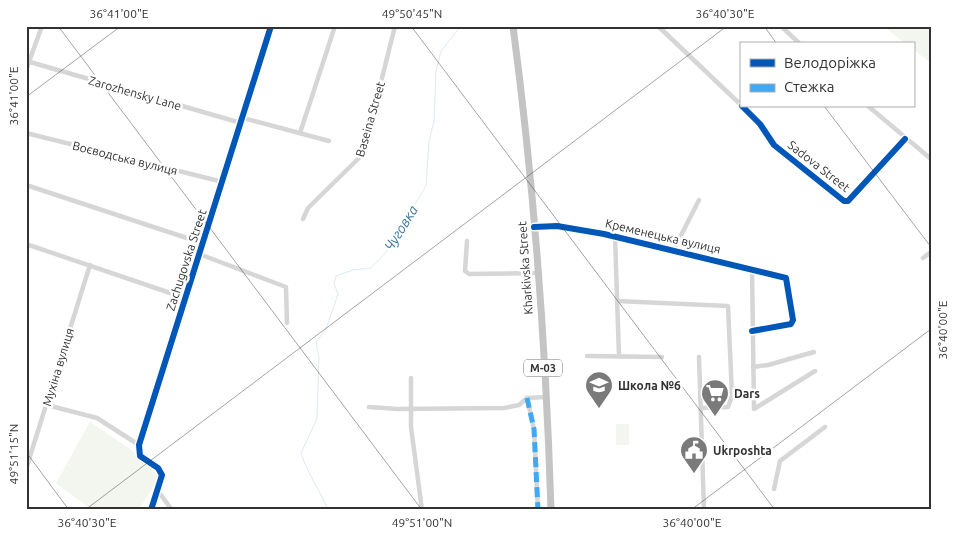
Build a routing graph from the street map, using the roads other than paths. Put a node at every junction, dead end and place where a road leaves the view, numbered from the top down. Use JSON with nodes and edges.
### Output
{"nodes":[{"id":1,"x":42,"y":26,"type":"edge"},
{"id":2,"x":272,"y":26,"type":"edge"},
{"id":3,"x":335,"y":26,"type":"edge"},
{"id":4,"x":395,"y":26,"type":"edge"},
{"id":5,"x":513,"y":26,"type":"edge"},
{"id":6,"x":658,"y":26,"type":"edge"},
{"id":7,"x":781,"y":26,"type":"edge"},
{"id":8,"x":798,"y":42,"type":"edge"},
{"id":9,"x":30,"y":62,"type":"junction"},
{"id":10,"x":26,"y":70,"type":"edge"},
{"id":11,"x":740,"y":105,"type":"edge"},
{"id":12,"x":743,"y":108,"type":"edge"},
{"id":13,"x":870,"y":108,"type":"edge"},
{"id":14,"x":242,"y":121,"type":"junction"},
{"id":15,"x":26,"y":133,"type":"edge"},
{"id":16,"x":300,"y":133,"type":"junction"},
{"id":17,"x":905,"y":139,"type":"junction"},
{"id":18,"x":329,"y":141,"type":"dead end"},
{"id":19,"x":931,"y":159,"type":"edge"},
{"id":20,"x":223,"y":182,"type":"junction"},
{"id":21,"x":26,"y":184,"type":"edge"},
{"id":22,"x":698,"y":200,"type":"dead end"},
{"id":23,"x":303,"y":219,"type":"dead end"},
{"id":24,"x":534,"y":227,"type":"junction"},
{"id":25,"x":615,"y":236,"type":"junction"},
{"id":26,"x":467,"y":241,"type":"dead end"},
{"id":27,"x":202,"y":243,"type":"junction"},
{"id":28,"x":26,"y":244,"type":"edge"},
{"id":29,"x":674,"y":249,"type":"junction"},
{"id":30,"x":931,"y":252,"type":"edge"},
{"id":31,"x":199,"y":254,"type":"junction"},
{"id":32,"x":924,"y":258,"type":"dead end"},
{"id":33,"x":90,"y":266,"type":"junction"},
{"id":34,"x":752,"y":268,"type":"junction"},
{"id":35,"x":537,"y":273,"type":"junction"},
{"id":36,"x":185,"y":298,"type":"junction"},
{"id":37,"x":617,"y":301,"type":"junction"},
{"id":38,"x":287,"y":323,"type":"dead end"},
{"id":39,"x":752,"y":331,"type":"junction"},
{"id":40,"x":814,"y":352,"type":"dead end"},
{"id":41,"x":587,"y":356,"type":"dead end"},
{"id":42,"x":618,"y":356,"type":"junction"},
{"id":43,"x":662,"y":357,"type":"dead end"},
{"id":44,"x":699,"y":357,"type":"dead end"},
{"id":45,"x":753,"y":367,"type":"junction"},
{"id":46,"x":815,"y":371,"type":"dead end"},
{"id":47,"x":411,"y":378,"type":"dead end"},
{"id":48,"x":545,"y":397,"type":"junction"},
{"id":49,"x":527,"y":398,"type":"junction"},
{"id":50,"x":47,"y":404,"type":"junction"},
{"id":51,"x":369,"y":407,"type":"dead end"},
{"id":52,"x":411,"y":408,"type":"junction"},
{"id":53,"x":701,"y":408,"type":"junction"},
{"id":54,"x":825,"y":427,"type":"dead end"},
{"id":55,"x":139,"y":445,"type":"junction"},
{"id":56,"x":26,"y":468,"type":"edge"},
{"id":57,"x":774,"y":489,"type":"dead end"},
{"id":58,"x":158,"y":491,"type":"junction"},
{"id":59,"x":151,"y":510,"type":"edge"},
{"id":60,"x":172,"y":510,"type":"edge"},
{"id":61,"x":422,"y":510,"type":"edge"},
{"id":62,"x":538,"y":510,"type":"edge"},
{"id":63,"x":551,"y":510,"type":"edge"},
{"id":64,"x":704,"y":510,"type":"edge"}],
"edges":[{"from":1,"to":9,"type":"street"},
{"from":2,"to":14,"type":"street","name":"Zachugovska Street"},
{"from":3,"to":16,"type":"street"},
{"from":4,"to":23,"type":"street","name":"Baseina Street"},
{"from":5,"to":24,"type":"highway","name":"Kharkivska Street","number":"М-03"},
{"from":6,"to":11,"type":"street","name":"Sadova Street"},
{"from":7,"to":8,"type":"street"},
{"from":9,"to":10,"type":"street"},
{"from":9,"to":14,"type":"street","name":"Zarozhensky Lane"},
{"from":12,"to":17,"type":"street","name":"Sadova Street"},
{"from":13,"to":17,"type":"street"},
{"from":14,"to":16,"type":"street","name":"Zarozhensky Lane"},
{"from":14,"to":20,"type":"street","name":"Zachugovska Street"},
{"from":15,"to":20,"type":"street","name":"Воєводська вулиця"},
{"from":16,"to":18,"type":"street","name":"Zarozhensky Lane"},
{"from":17,"to":19,"type":"street"},
{"from":20,"to":27,"type":"street","name":"Zachugovska Street"},
{"from":21,"to":27,"type":"street"},
{"from":22,"to":29,"type":"street"},
{"from":24,"to":25,"type":"street","name":"Кременецька вулиця"},
{"from":24,"to":35,"type":"highway","name":"Kharkivska Street","number":"М-03"},
{"from":25,"to":29,"type":"street","name":"Кременецька вулиця"},
{"from":25,"to":37,"type":"street"},
{"from":26,"to":35,"type":"street"},
{"from":27,"to":31,"type":"street","name":"Zachugovska Street"},
{"from":28,"to":33,"type":"street"},
{"from":29,"to":34,"type":"street","name":"Кременецька вулиця"},
{"from":30,"to":32,"type":"street"},
{"from":31,"to":36,"type":"street","name":"Zachugovska Street"},
{"from":31,"to":38,"type":"street"},
{"from":33,"to":36,"type":"street"},
{"from":33,"to":50,"type":"street","name":"Мухіна вулиця"},
{"from":34,"to":39,"type":"street"},
{"from":34,"to":39,"type":"street","name":"Кременецька вулиця"},
{"from":35,"to":48,"type":"highway","name":"Kharkivska Street","number":"М-03"},
{"from":36,"to":55,"type":"street","name":"Zachugovska Street"},
{"from":37,"to":42,"type":"street"},
{"from":37,"to":53,"type":"street"},
{"from":39,"to":45,"type":"street"},
{"from":40,"to":45,"type":"street"},
{"from":41,"to":42,"type":"street"},
{"from":42,"to":43,"type":"street"},
{"from":44,"to":53,"type":"street"},
{"from":45,"to":46,"type":"street"},
{"from":47,"to":52,"type":"street"},
{"from":48,"to":49,"type":"street"},
{"from":48,"to":63,"type":"highway","name":"Kharkivska Street","number":"М-03"},
{"from":49,"to":52,"type":"street"},
{"from":49,"to":62,"type":"street"},
{"from":50,"to":55,"type":"street"},
{"from":50,"to":56,"type":"street","name":"Мухіна вулиця"},
{"from":51,"to":52,"type":"street"},
{"from":52,"to":61,"type":"street"},
{"from":53,"to":64,"type":"street"},
{"from":54,"to":57,"type":"street"},
{"from":55,"to":58,"type":"street"},
{"from":58,"to":59,"type":"street"},
{"from":58,"to":60,"type":"street"}]}
